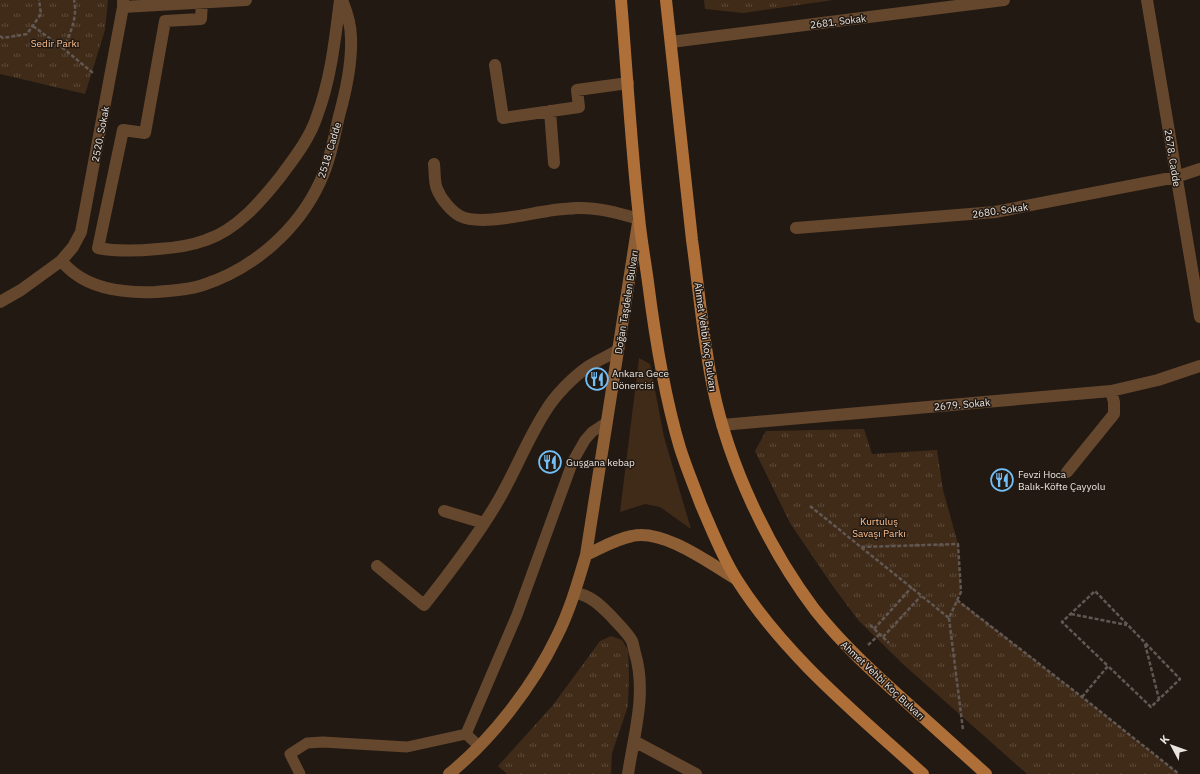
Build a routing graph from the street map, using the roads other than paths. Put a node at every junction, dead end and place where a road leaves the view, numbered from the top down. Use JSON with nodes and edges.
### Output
{"nodes":[{"id":1,"x":246,"y":0,"type":"edge"},
{"id":2,"x":341,"y":0,"type":"edge"},
{"id":3,"x":621,"y":0,"type":"edge"},
{"id":4,"x":666,"y":0,"type":"edge"},
{"id":5,"x":1004,"y":0,"type":"edge"},
{"id":6,"x":1147,"y":0,"type":"edge"},
{"id":7,"x":202,"y":2,"type":"junction"},
{"id":8,"x":123,"y":3,"type":"edge"},
{"id":9,"x":671,"y":42,"type":"junction"},
{"id":10,"x":495,"y":65,"type":"dead end"},
{"id":11,"x":628,"y":83,"type":"junction"},
{"id":12,"x":550,"y":111,"type":"junction"},
{"id":13,"x":434,"y":164,"type":"dead end"},
{"id":14,"x":554,"y":164,"type":"dead end"},
{"id":15,"x":1200,"y":169,"type":"edge"},
{"id":16,"x":1176,"y":177,"type":"junction"},
{"id":17,"x":639,"y":219,"type":"junction"},
{"id":18,"x":796,"y":228,"type":"dead end"},
{"id":19,"x":61,"y":261,"type":"junction"},
{"id":20,"x":0,"y":302,"type":"edge"},
{"id":21,"x":1200,"y":317,"type":"edge"},
{"id":22,"x":618,"y":350,"type":"junction"},
{"id":23,"x":1200,"y":366,"type":"edge"},
{"id":24,"x":1111,"y":391,"type":"junction"},
{"id":25,"x":607,"y":422,"type":"junction"},
{"id":26,"x":722,"y":425,"type":"junction"},
{"id":27,"x":1067,"y":472,"type":"dead end"},
{"id":28,"x":444,"y":511,"type":"dead end"},
{"id":29,"x":484,"y":524,"type":"junction"},
{"id":30,"x":586,"y":555,"type":"junction"},
{"id":31,"x":377,"y":566,"type":"dead end"},
{"id":32,"x":736,"y":579,"type":"junction"},
{"id":33,"x":575,"y":593,"type":"junction"},
{"id":34,"x":466,"y":734,"type":"junction"},
{"id":35,"x":634,"y":741,"type":"junction"},
{"id":36,"x":479,"y":746,"type":"junction"},
{"id":37,"x":300,"y":774,"type":"edge"},
{"id":38,"x":449,"y":774,"type":"edge"},
{"id":39,"x":628,"y":774,"type":"edge"},
{"id":40,"x":696,"y":774,"type":"edge"},
{"id":41,"x":923,"y":774,"type":"edge"},
{"id":42,"x":986,"y":774,"type":"edge"}],
"edges":[{"from":1,"to":7,"type":"street"},
{"from":2,"to":7,"type":"street","name":"2518. Cadde"},
{"from":2,"to":19,"type":"street","name":"2518. Cadde"},
{"from":3,"to":11,"type":"main road","name":"Doğan Taşdelen Bulvarı"},
{"from":4,"to":9,"type":"main road"},
{"from":5,"to":9,"type":"street","name":"2681. Sokak"},
{"from":6,"to":16,"type":"street","name":"2678. Cadde"},
{"from":7,"to":8,"type":"street"},
{"from":8,"to":19,"type":"street","name":"2520. Sokak"},
{"from":9,"to":26,"type":"main road","name":"Ahmet Vehbi Koç Bulvarı"},
{"from":10,"to":12,"type":"street"},
{"from":11,"to":12,"type":"street"},
{"from":11,"to":17,"type":"main road","name":"Doğan Taşdelen Bulvarı"},
{"from":12,"to":14,"type":"street"},
{"from":13,"to":17,"type":"street"},
{"from":15,"to":16,"type":"street","name":"2680. Sokak"},
{"from":16,"to":18,"type":"street","name":"2680. Sokak"},
{"from":16,"to":21,"type":"street","name":"2678. Cadde"},
{"from":17,"to":22,"type":"street","name":"Doğan Taşdelen Bulvarı"},
{"from":17,"to":32,"type":"main road"},
{"from":19,"to":20,"type":"street"},
{"from":22,"to":25,"type":"street","name":"Doğan Taşdelen Bulvarı"},
{"from":22,"to":29,"type":"street"},
{"from":23,"to":24,"type":"street","name":"2679. Sokak"},
{"from":24,"to":26,"type":"street","name":"2679. Sokak"},
{"from":24,"to":27,"type":"street"},
{"from":25,"to":30,"type":"street","name":"Doğan Taşdelen Bulvarı"},
{"from":25,"to":34,"type":"lane"},
{"from":26,"to":42,"type":"main road","name":"Ahmet Vehbi Koç Bulvarı"},
{"from":28,"to":29,"type":"street"},
{"from":29,"to":31,"type":"street"},
{"from":30,"to":32,"type":"street"},
{"from":30,"to":33,"type":"street","name":"Doğan Taşdelen Bulvarı"},
{"from":32,"to":41,"type":"main road"},
{"from":33,"to":35,"type":"street"},
{"from":33,"to":36,"type":"street","name":"Doğan Taşdelen Bulvarı"},
{"from":34,"to":36,"type":"lane"},
{"from":34,"to":37,"type":"lane"},
{"from":35,"to":39,"type":"street"},
{"from":35,"to":40,"type":"street"},
{"from":36,"to":38,"type":"street","name":"Doğan Taşdelen Bulvarı"}]}
